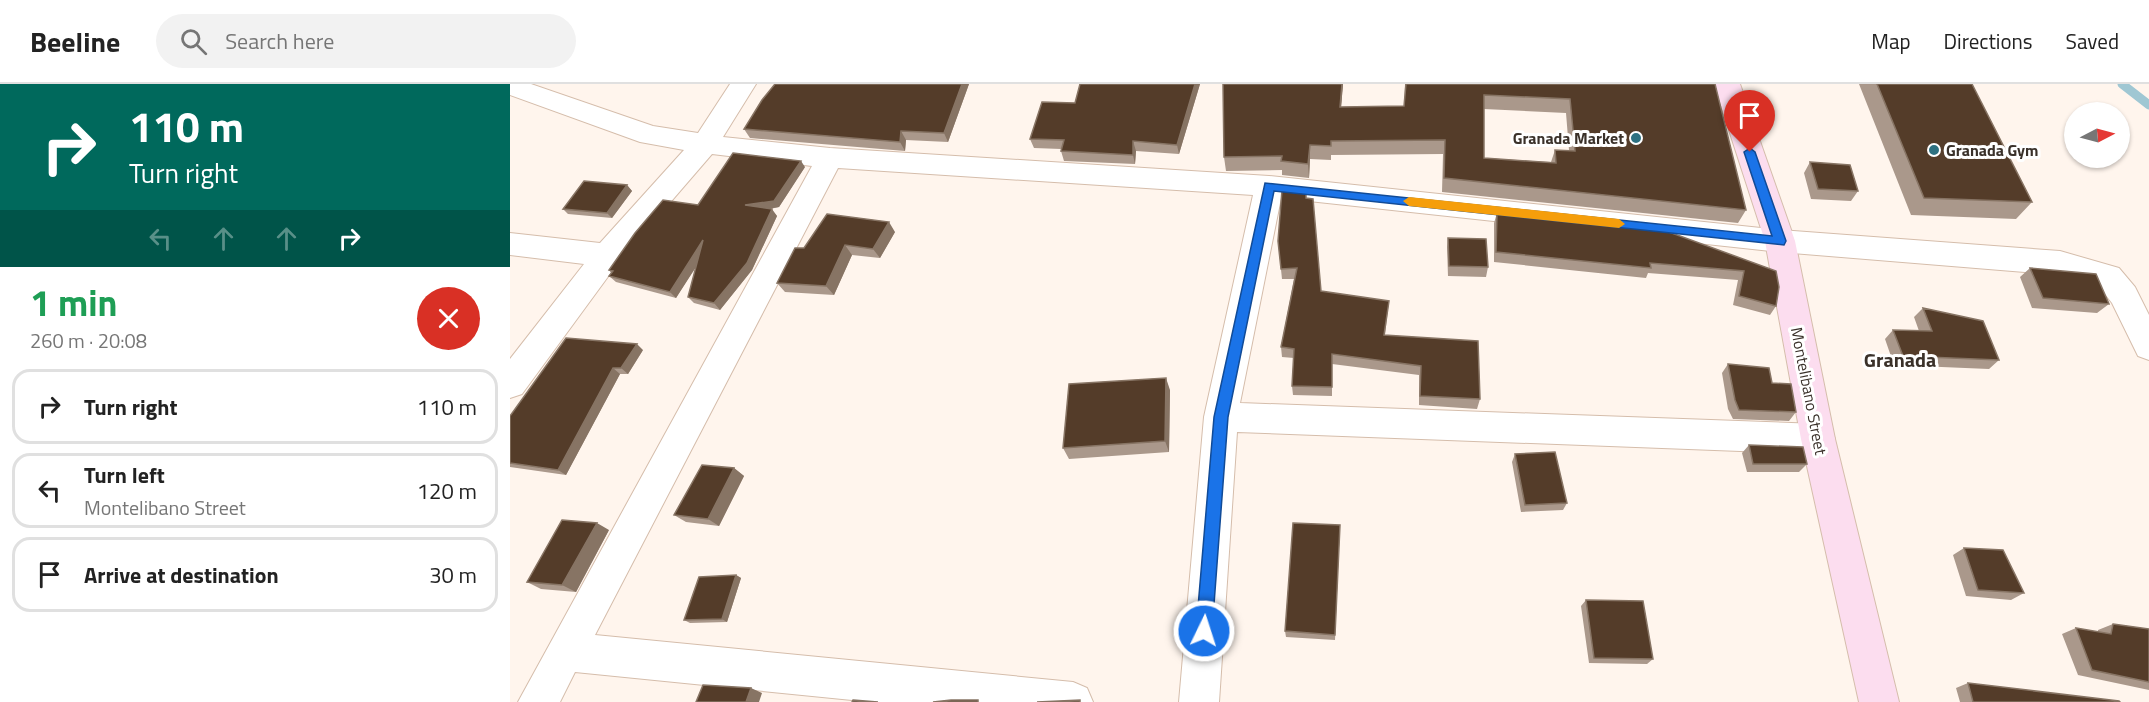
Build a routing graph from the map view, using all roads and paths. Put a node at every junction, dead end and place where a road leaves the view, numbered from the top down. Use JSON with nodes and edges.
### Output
{"nodes":[{"id":1,"x":743,"y":84,"type":"edge"},
{"id":2,"x":1727,"y":84,"type":"edge"},
{"id":3,"x":510,"y":86,"type":"edge"},
{"id":4,"x":705,"y":144,"type":"junction"},
{"id":5,"x":830,"y":158,"type":"junction"},
{"id":6,"x":1269,"y":186,"type":"junction"},
{"id":7,"x":1780,"y":241,"type":"junction"},
{"id":8,"x":510,"y":244,"type":"edge"},
{"id":9,"x":606,"y":255,"type":"junction"},
{"id":10,"x":2149,"y":347,"type":"edge"},
{"id":11,"x":515,"y":369,"type":"edge"},
{"id":12,"x":1221,"y":417,"type":"junction"},
{"id":13,"x":1818,"y":439,"type":"junction"},
{"id":14,"x":567,"y":652,"type":"junction"},
{"id":15,"x":538,"y":702,"type":"edge"},
{"id":16,"x":1073,"y":702,"type":"edge"},
{"id":17,"x":1199,"y":702,"type":"edge"},
{"id":18,"x":1879,"y":702,"type":"edge"}],
"edges":[{"from":1,"to":4,"type":"street"},
{"from":2,"to":7,"type":"main road","name":"Montelibano Street"},
{"from":3,"to":4,"type":"street"},
{"from":4,"to":5,"type":"street"},
{"from":4,"to":9,"type":"street"},
{"from":5,"to":6,"type":"street"},
{"from":5,"to":14,"type":"street"},
{"from":6,"to":7,"type":"street"},
{"from":6,"to":12,"type":"street"},
{"from":7,"to":10,"type":"street"},
{"from":7,"to":13,"type":"main road","name":"Montelibano Street"},
{"from":8,"to":9,"type":"street"},
{"from":9,"to":11,"type":"street"},
{"from":12,"to":13,"type":"street"},
{"from":12,"to":17,"type":"street"},
{"from":13,"to":18,"type":"main road","name":"Montelibano Street"},
{"from":14,"to":15,"type":"street"},
{"from":14,"to":16,"type":"street"}]}
